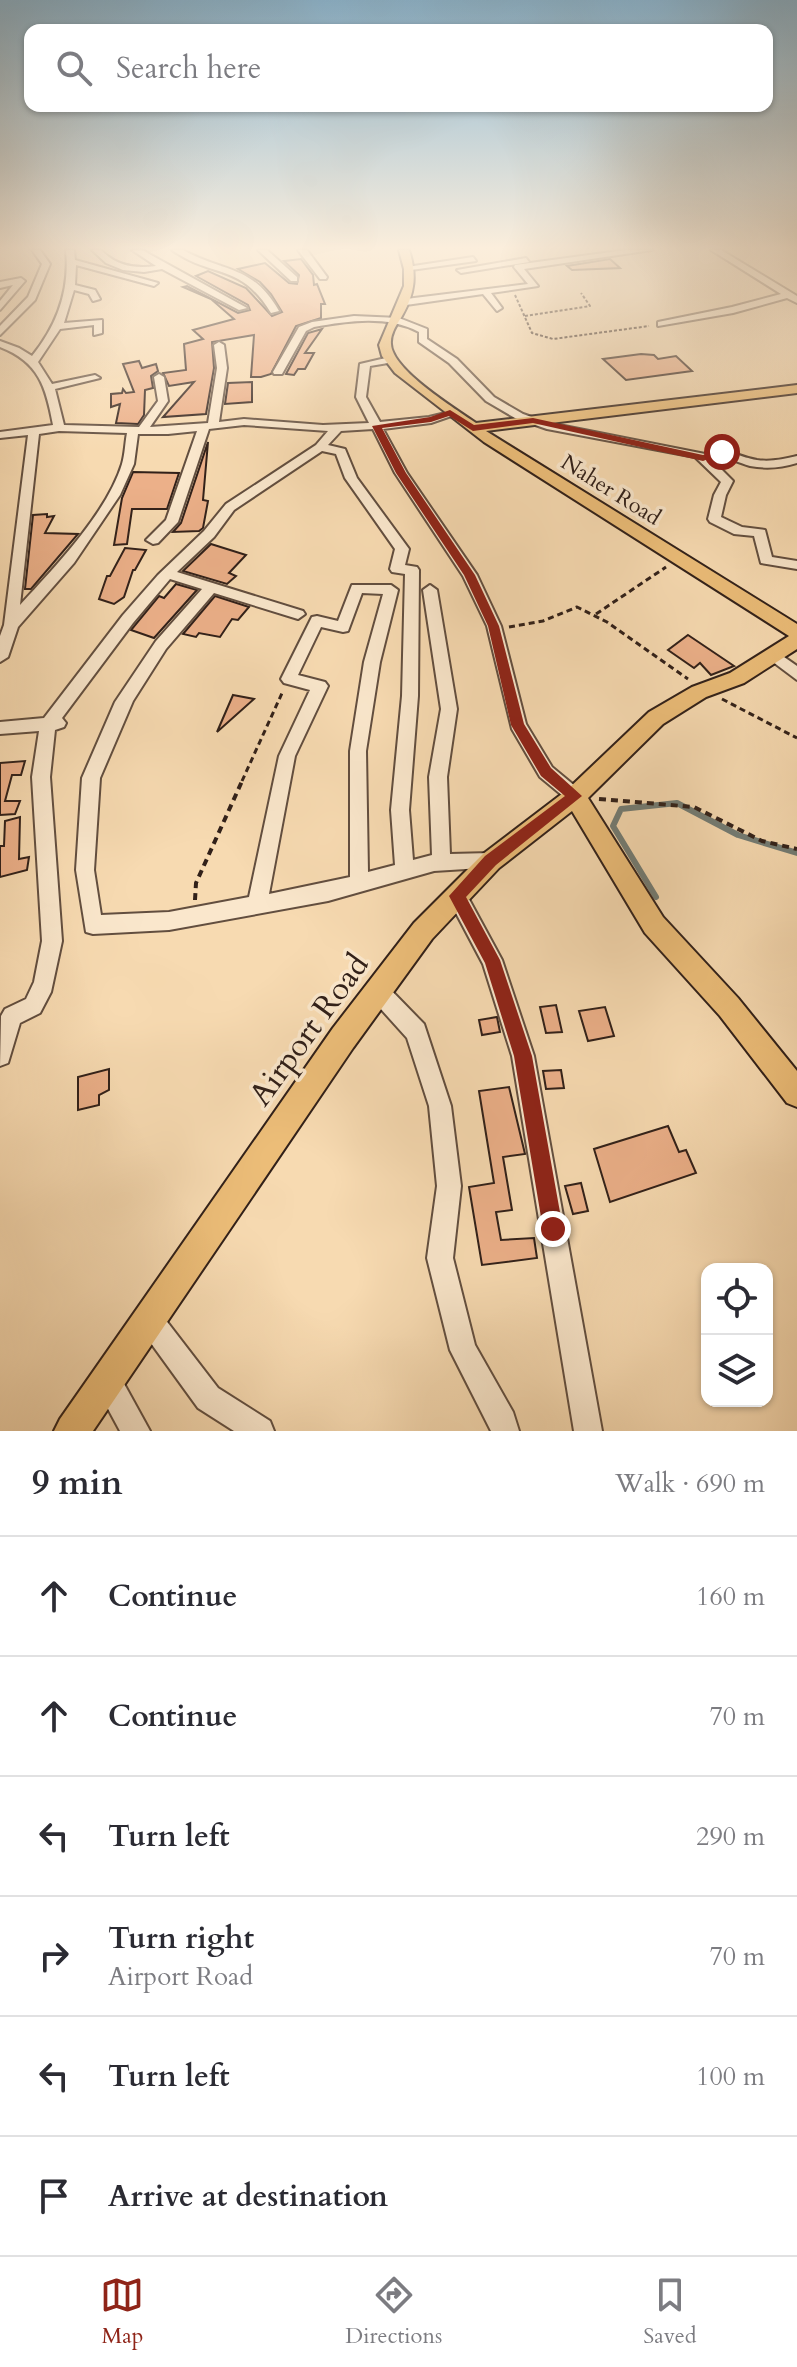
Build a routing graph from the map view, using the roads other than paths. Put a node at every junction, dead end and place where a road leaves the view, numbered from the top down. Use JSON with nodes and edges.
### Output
{"nodes":[{"id":1,"x":14,"y":317,"type":"edge"},
{"id":2,"x":62,"y":317,"type":"edge"},
{"id":3,"x":698,"y":317,"type":"edge"},
{"id":4,"x":396,"y":319,"type":"junction"},
{"id":5,"x":661,"y":324,"type":"road end"},
{"id":6,"x":59,"y":326,"type":"junction"},
{"id":7,"x":0,"y":332,"type":"edge"},
{"id":8,"x":97,"y":333,"type":"dead end"},
{"id":9,"x":0,"y":344,"type":"edge"},
{"id":10,"x":219,"y":345,"type":"dead end"},
{"id":11,"x":14,"y":348,"type":"junction"},
{"id":12,"x":0,"y":354,"type":"edge"},
{"id":13,"x":390,"y":360,"type":"junction"},
{"id":14,"x":33,"y":362,"type":"junction"},
{"id":15,"x":278,"y":372,"type":"dead end"},
{"id":16,"x":159,"y":377,"type":"dead end"},
{"id":17,"x":95,"y":378,"type":"dead end"},
{"id":18,"x":51,"y":387,"type":"junction"},
{"id":19,"x":797,"y":389,"type":"edge"},
{"id":20,"x":450,"y":413,"type":"junction"},
{"id":21,"x":533,"y":421,"type":"junction"},
{"id":22,"x":209,"y":426,"type":"junction"},
{"id":23,"x":377,"y":426,"type":"junction"},
{"id":24,"x":338,"y":427,"type":"junction"},
{"id":25,"x":59,"y":428,"type":"junction"},
{"id":26,"x":473,"y":428,"type":"junction"},
{"id":27,"x":138,"y":430,"type":"junction"},
{"id":28,"x":34,"y":431,"type":"junction"},
{"id":29,"x":0,"y":435,"type":"edge"},
{"id":30,"x":320,"y":447,"type":"junction"},
{"id":31,"x":703,"y":458,"type":"junction"},
{"id":32,"x":797,"y":459,"type":"edge"},
{"id":33,"x":153,"y":540,"type":"dead end"},
{"id":34,"x":797,"y":565,"type":"edge"},
{"id":35,"x":167,"y":574,"type":"junction"},
{"id":36,"x":211,"y":588,"type":"junction"},
{"id":37,"x":430,"y":590,"type":"dead end"},
{"id":38,"x":298,"y":614,"type":"dead end"},
{"id":39,"x":11,"y":625,"type":"junction"},
{"id":40,"x":797,"y":633,"type":"edge"},
{"id":41,"x":797,"y":640,"type":"edge"},
{"id":42,"x":774,"y":655,"type":"junction"},
{"id":43,"x":0,"y":657,"type":"edge"},
{"id":44,"x":797,"y":674,"type":"edge"},
{"id":45,"x":54,"y":723,"type":"junction"},
{"id":46,"x":0,"y":728,"type":"edge"},
{"id":47,"x":575,"y":796,"type":"junction"},
{"id":48,"x":491,"y":861,"type":"junction"},
{"id":49,"x":441,"y":863,"type":"junction"},
{"id":50,"x":405,"y":871,"type":"junction"},
{"id":51,"x":359,"y":883,"type":"junction"},
{"id":52,"x":457,"y":896,"type":"junction"},
{"id":53,"x":257,"y":905,"type":"junction"},
{"id":54,"x":378,"y":991,"type":"junction"},
{"id":55,"x":0,"y":1055,"type":"edge"},
{"id":56,"x":797,"y":1093,"type":"edge"},
{"id":57,"x":149,"y":1319,"type":"junction"},
{"id":58,"x":107,"y":1381,"type":"junction"},
{"id":59,"x":79,"y":1426,"type":"edge"},
{"id":60,"x":136,"y":1431,"type":"edge"},
{"id":61,"x":260,"y":1431,"type":"edge"},
{"id":62,"x":505,"y":1431,"type":"edge"},
{"id":63,"x":588,"y":1431,"type":"edge"}],
"edges":[{"from":1,"to":7,"type":"street"},
{"from":2,"to":6,"type":"street"},
{"from":3,"to":5,"type":"street"},
{"from":4,"to":13,"type":"main road"},
{"from":4,"to":15,"type":"street"},
{"from":4,"to":21,"type":"street"},
{"from":6,"to":8,"type":"street"},
{"from":6,"to":14,"type":"street"},
{"from":9,"to":11,"type":"street"},
{"from":10,"to":22,"type":"street"},
{"from":11,"to":12,"type":"street"},
{"from":11,"to":14,"type":"street"},
{"from":13,"to":20,"type":"main road","name":"Naher Road"},
{"from":13,"to":23,"type":"street"},
{"from":14,"to":18,"type":"street"},
{"from":16,"to":27,"type":"street"},
{"from":17,"to":18,"type":"street"},
{"from":18,"to":25,"type":"street"},
{"from":19,"to":21,"type":"main road"},
{"from":20,"to":23,"type":"street"},
{"from":20,"to":26,"type":"main road","name":"Naher Road"},
{"from":21,"to":26,"type":"main road"},
{"from":21,"to":31,"type":"street"},
{"from":22,"to":24,"type":"street"},
{"from":22,"to":27,"type":"street"},
{"from":22,"to":33,"type":"street"},
{"from":23,"to":24,"type":"street"},
{"from":23,"to":47,"type":"street"},
{"from":24,"to":30,"type":"street"},
{"from":25,"to":27,"type":"street"},
{"from":25,"to":28,"type":"street"},
{"from":26,"to":40,"type":"main road","name":"Naher Road"},
{"from":27,"to":39,"type":"street"},
{"from":28,"to":29,"type":"street"},
{"from":28,"to":39,"type":"street"},
{"from":30,"to":35,"type":"street"},
{"from":30,"to":50,"type":"street"},
{"from":31,"to":32,"type":"street"},
{"from":31,"to":34,"type":"street"},
{"from":35,"to":36,"type":"street"},
{"from":35,"to":45,"type":"street"},
{"from":36,"to":38,"type":"street"},
{"from":36,"to":53,"type":"street"},
{"from":37,"to":49,"type":"street"},
{"from":39,"to":43,"type":"street"},
{"from":41,"to":42,"type":"main road","name":"Airport Road"},
{"from":42,"to":44,"type":"street"},
{"from":42,"to":47,"type":"main road","name":"Airport Road"},
{"from":45,"to":46,"type":"street"},
{"from":45,"to":55,"type":"street"},
{"from":47,"to":48,"type":"main road","name":"Airport Road"},
{"from":47,"to":56,"type":"main road"},
{"from":48,"to":49,"type":"street"},
{"from":48,"to":52,"type":"main road","name":"Airport Road"},
{"from":49,"to":50,"type":"street"},
{"from":50,"to":51,"type":"street"},
{"from":51,"to":53,"type":"street"},
{"from":51,"to":53,"type":"street"},
{"from":52,"to":54,"type":"main road","name":"Airport Road"},
{"from":52,"to":63,"type":"street"},
{"from":54,"to":57,"type":"main road","name":"Airport Road"},
{"from":54,"to":62,"type":"street"},
{"from":57,"to":58,"type":"main road","name":"Airport Road"},
{"from":57,"to":61,"type":"street"},
{"from":58,"to":59,"type":"main road","name":"Airport Road"},
{"from":58,"to":60,"type":"street"}]}
